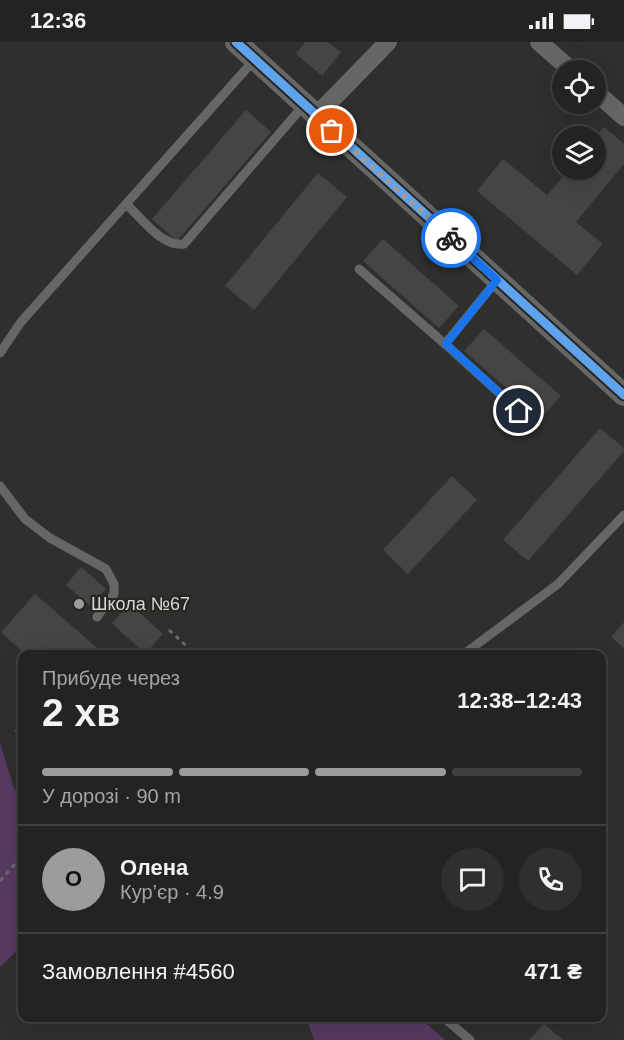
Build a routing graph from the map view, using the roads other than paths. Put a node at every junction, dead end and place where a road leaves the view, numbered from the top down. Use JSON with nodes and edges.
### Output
{"nodes":[{"id":1,"x":237,"y":42,"type":"edge"},
{"id":2,"x":388,"y":42,"type":"edge"},
{"id":3,"x":539,"y":42,"type":"edge"},
{"id":4,"x":255,"y":59,"type":"junction"},
{"id":5,"x":560,"y":60,"type":"edge"},
{"id":6,"x":606,"y":101,"type":"edge"},
{"id":7,"x":310,"y":111,"type":"junction"},
{"id":8,"x":624,"y":117,"type":"edge"},
{"id":9,"x":126,"y":204,"type":"junction"},
{"id":10,"x":358,"y":269,"type":"dead end"},
{"id":11,"x":497,"y":280,"type":"junction"},
{"id":12,"x":446,"y":344,"type":"junction"},
{"id":13,"x":0,"y":353,"type":"edge"},
{"id":14,"x":624,"y":395,"type":"edge"},
{"id":15,"x":519,"y":411,"type":"dead end"},
{"id":16,"x":0,"y":486,"type":"edge"},
{"id":17,"x":624,"y":515,"type":"edge"},
{"id":18,"x":98,"y":617,"type":"dead end"},
{"id":19,"x":469,"y":650,"type":"edge"},
{"id":20,"x":449,"y":1022,"type":"edge"},
{"id":21,"x":470,"y":1040,"type":"edge"}],
"edges":[{"from":1,"to":4,"type":"street"},
{"from":2,"to":7,"type":"street"},
{"from":3,"to":5,"type":"street"},
{"from":4,"to":7,"type":"street"},
{"from":4,"to":9,"type":"lane"},
{"from":6,"to":8,"type":"street"},
{"from":7,"to":9,"type":"lane"},
{"from":7,"to":11,"type":"street"},
{"from":9,"to":13,"type":"lane"},
{"from":10,"to":12,"type":"lane"},
{"from":11,"to":12,"type":"lane"},
{"from":11,"to":14,"type":"street"},
{"from":12,"to":15,"type":"lane"},
{"from":16,"to":18,"type":"lane"},
{"from":17,"to":19,"type":"lane"},
{"from":20,"to":21,"type":"lane"}]}
